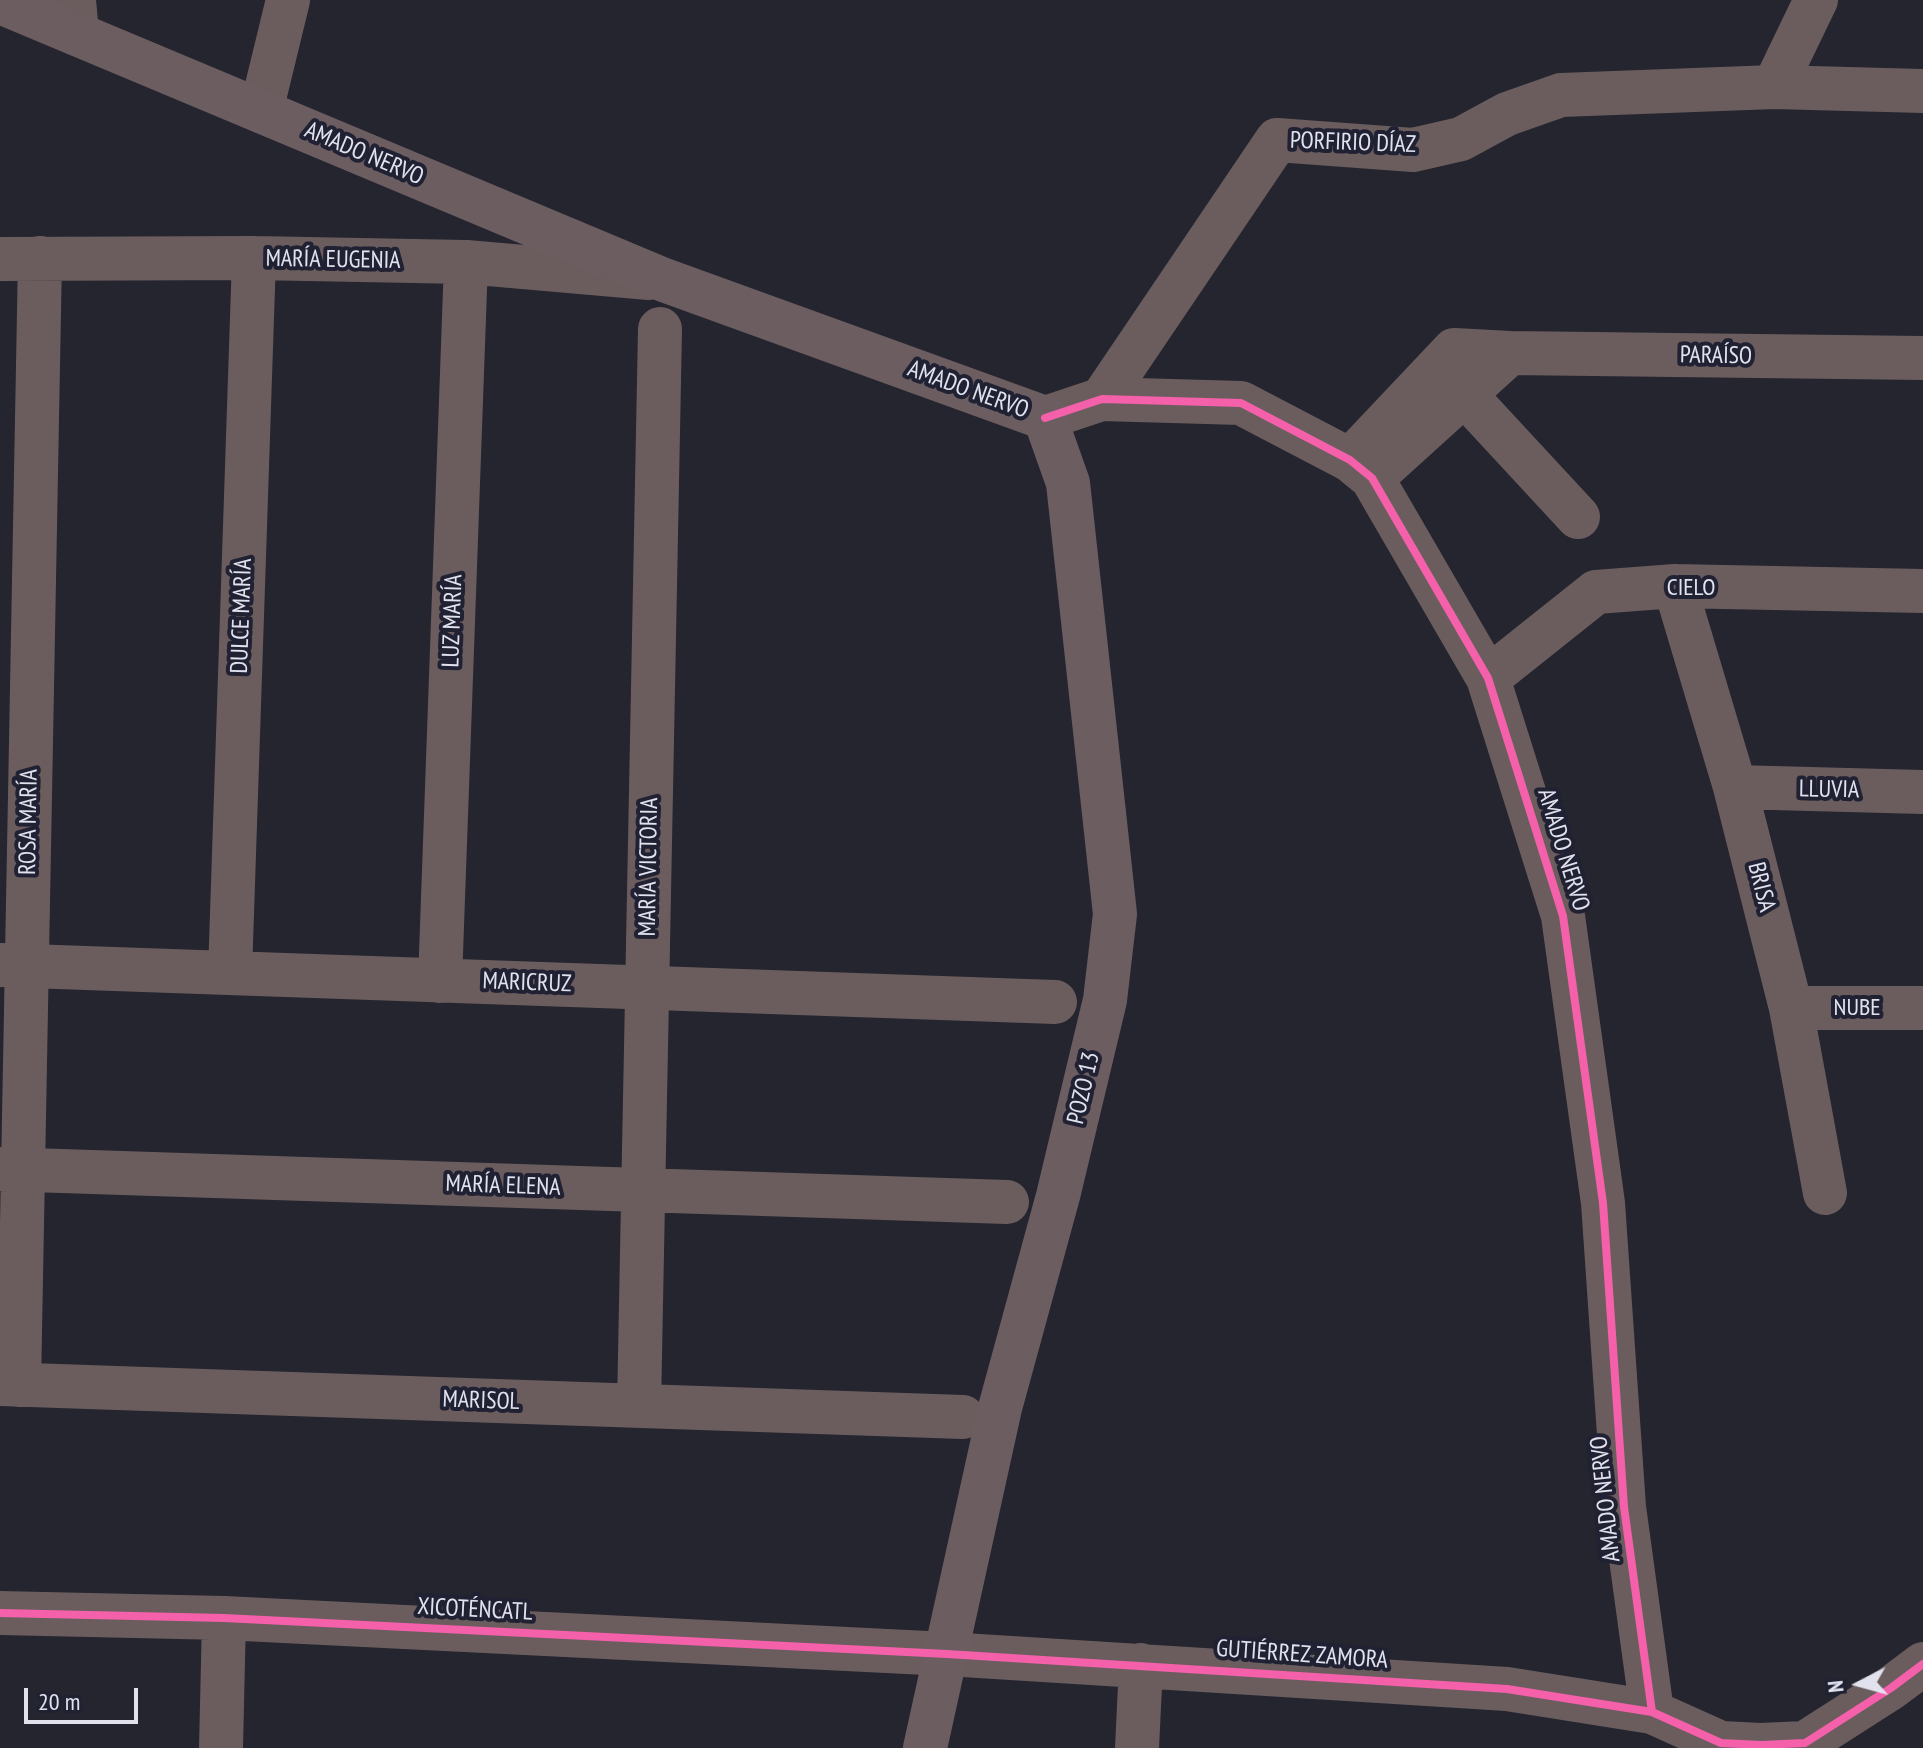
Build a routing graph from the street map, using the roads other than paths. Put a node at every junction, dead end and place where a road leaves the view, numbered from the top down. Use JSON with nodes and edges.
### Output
{"nodes":[{"id":1,"x":288,"y":0,"type":"edge"},
{"id":2,"x":1816,"y":0,"type":"edge"},
{"id":3,"x":0,"y":2,"type":"edge"},
{"id":4,"x":76,"y":17,"type":"edge"},
{"id":5,"x":1774,"y":87,"type":"junction"},
{"id":6,"x":1923,"y":91,"type":"edge"},
{"id":7,"x":261,"y":111,"type":"junction"},
{"id":8,"x":20,"y":258,"type":"edge"},
{"id":9,"x":254,"y":258,"type":"junction"},
{"id":10,"x":466,"y":262,"type":"junction"},
{"id":11,"x":664,"y":280,"type":"junction"},
{"id":12,"x":660,"y":329,"type":"dead end"},
{"id":13,"x":1510,"y":353,"type":"junction"},
{"id":14,"x":1923,"y":358,"type":"edge"},
{"id":15,"x":1465,"y":395,"type":"junction"},
{"id":16,"x":1102,"y":399,"type":"junction"},
{"id":17,"x":1045,"y":418,"type":"junction"},
{"id":18,"x":1361,"y":469,"type":"junction"},
{"id":19,"x":1578,"y":517,"type":"dead end"},
{"id":20,"x":34,"y":554,"type":"junction"},
{"id":21,"x":1675,"y":586,"type":"junction"},
{"id":22,"x":1923,"y":591,"type":"edge"},
{"id":23,"x":0,"y":601,"type":"edge"},
{"id":24,"x":1488,"y":678,"type":"junction"},
{"id":25,"x":1735,"y":787,"type":"junction"},
{"id":26,"x":1923,"y":792,"type":"edge"},
{"id":27,"x":14,"y":965,"type":"edge"},
{"id":28,"x":230,"y":973,"type":"junction"},
{"id":29,"x":440,"y":981,"type":"junction"},
{"id":30,"x":647,"y":987,"type":"junction"},
{"id":31,"x":1055,"y":1002,"type":"dead end"},
{"id":32,"x":1791,"y":1008,"type":"junction"},
{"id":33,"x":1923,"y":1008,"type":"edge"},
{"id":34,"x":12,"y":1169,"type":"edge"},
{"id":35,"x":642,"y":1190,"type":"junction"},
{"id":36,"x":1825,"y":1193,"type":"dead end"},
{"id":37,"x":1007,"y":1202,"type":"dead end"},
{"id":38,"x":10,"y":1384,"type":"edge"},
{"id":39,"x":639,"y":1406,"type":"junction"},
{"id":40,"x":963,"y":1417,"type":"dead end"},
{"id":41,"x":0,"y":1613,"type":"edge"},
{"id":42,"x":224,"y":1618,"type":"junction"},
{"id":43,"x":947,"y":1654,"type":"junction"},
{"id":44,"x":1923,"y":1664,"type":"edge"},
{"id":45,"x":1141,"y":1665,"type":"junction"},
{"id":46,"x":1652,"y":1712,"type":"junction"},
{"id":47,"x":1805,"y":1746,"type":"edge"},
{"id":48,"x":221,"y":1748,"type":"edge"},
{"id":49,"x":925,"y":1748,"type":"edge"},
{"id":50,"x":1137,"y":1748,"type":"edge"}],
"edges":[{"from":1,"to":7,"type":"street"},
{"from":2,"to":5,"type":"street"},
{"from":3,"to":4,"type":"main road","name":"AMADO NERVO"},
{"from":4,"to":7,"type":"main road","name":"AMADO NERVO"},
{"from":5,"to":6,"type":"street","name":"PORFIRIO DÍAZ"},
{"from":5,"to":16,"type":"street","name":"PORFIRIO DÍAZ"},
{"from":7,"to":11,"type":"main road","name":"AMADO NERVO"},
{"from":8,"to":9,"type":"street","name":"MARÍA EUGENIA"},
{"from":8,"to":20,"type":"street","name":"ROSA MARÍA"},
{"from":9,"to":10,"type":"street","name":"MARÍA EUGENIA"},
{"from":9,"to":28,"type":"street","name":"DULCE MARÍA"},
{"from":10,"to":11,"type":"street","name":"MARÍA EUGENIA"},
{"from":10,"to":29,"type":"street","name":"LUZ MARÍA"},
{"from":11,"to":17,"type":"main road","name":"AMADO NERVO"},
{"from":12,"to":30,"type":"street","name":"MARÍA VICTORIA"},
{"from":13,"to":14,"type":"street","name":"PARAÍSO"},
{"from":13,"to":15,"type":"street"},
{"from":13,"to":18,"type":"street","name":"PARAÍSO"},
{"from":15,"to":18,"type":"street"},
{"from":15,"to":19,"type":"street"},
{"from":16,"to":17,"type":"street","name":"AMADO NERVO"},
{"from":16,"to":18,"type":"street","name":"AMADO NERVO"},
{"from":17,"to":43,"type":"main road","name":"POZO 13"},
{"from":18,"to":24,"type":"street","name":"AMADO NERVO"},
{"from":20,"to":23,"type":"street"},
{"from":20,"to":27,"type":"street","name":"ROSA MARÍA"},
{"from":21,"to":22,"type":"street","name":"CIELO"},
{"from":21,"to":24,"type":"street","name":"CIELO"},
{"from":21,"to":25,"type":"street","name":"BRISA"},
{"from":24,"to":46,"type":"street","name":"AMADO NERVO"},
{"from":25,"to":26,"type":"street","name":"LLUVIA"},
{"from":25,"to":32,"type":"street","name":"BRISA"},
{"from":27,"to":28,"type":"street","name":"MARICRUZ"},
{"from":27,"to":34,"type":"street","name":"ROSA MARÍA"},
{"from":28,"to":29,"type":"street","name":"MARICRUZ"},
{"from":29,"to":30,"type":"street","name":"MARICRUZ"},
{"from":30,"to":31,"type":"street","name":"MARICRUZ"},
{"from":30,"to":35,"type":"street","name":"MARÍA VICTORIA"},
{"from":32,"to":33,"type":"street","name":"NUBE"},
{"from":32,"to":36,"type":"street","name":"BRISA"},
{"from":34,"to":35,"type":"street","name":"MARÍA ELENA"},
{"from":34,"to":38,"type":"street","name":"ROSA MARÍA"},
{"from":35,"to":37,"type":"street","name":"MARÍA ELENA"},
{"from":35,"to":39,"type":"street","name":"MARÍA VICTORIA"},
{"from":38,"to":39,"type":"street","name":"MARISOL"},
{"from":39,"to":40,"type":"street","name":"MARISOL"},
{"from":41,"to":42,"type":"street","name":"XICOTÉNCATL"},
{"from":42,"to":43,"type":"street","name":"XICOTÉNCATL"},
{"from":42,"to":48,"type":"street"},
{"from":43,"to":45,"type":"street","name":"GUTIÉRREZ ZAMORA"},
{"from":43,"to":49,"type":"main road","name":"POZO 13"},
{"from":44,"to":47,"type":"street"},
{"from":45,"to":46,"type":"street","name":"GUTIÉRREZ ZAMORA"},
{"from":45,"to":50,"type":"street"},
{"from":46,"to":47,"type":"street","name":"GUTIÉRREZ ZAMORA"}]}
